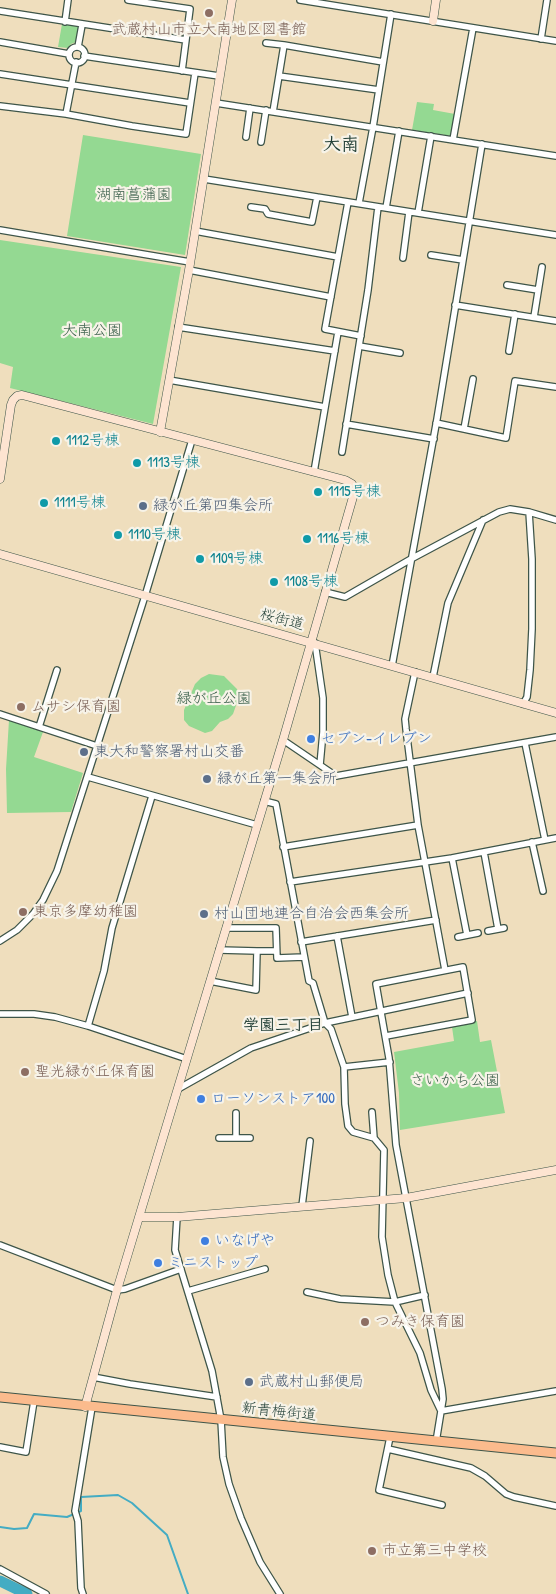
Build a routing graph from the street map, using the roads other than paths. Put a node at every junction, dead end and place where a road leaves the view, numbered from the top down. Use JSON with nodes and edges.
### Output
{"nodes":[{"id":1,"x":68,"y":0,"type":"edge"},
{"id":2,"x":128,"y":0,"type":"edge"},
{"id":3,"x":232,"y":0,"type":"edge"},
{"id":4,"x":300,"y":0,"type":"edge"},
{"id":5,"x":345,"y":0,"type":"edge"},
{"id":6,"x":436,"y":0,"type":"edge"},
{"id":7,"x":547,"y":0,"type":"edge"},
{"id":8,"x":344,"y":7,"type":"junction"},
{"id":9,"x":0,"y":11,"type":"edge"},
{"id":10,"x":391,"y":14,"type":"junction"},
{"id":11,"x":433,"y":21,"type":"junction"},
{"id":12,"x":65,"y":22,"type":"junction"},
{"id":13,"x":82,"y":25,"type":"junction"},
{"id":14,"x":473,"y":28,"type":"junction"},
{"id":15,"x":541,"y":39,"type":"junction"},
{"id":16,"x":186,"y":40,"type":"junction"},
{"id":17,"x":556,"y":41,"type":"edge"},
{"id":18,"x":0,"y":42,"type":"edge"},
{"id":19,"x":266,"y":43,"type":"dead end"},
{"id":20,"x":284,"y":45,"type":"junction"},
{"id":21,"x":78,"y":47,"type":"junction"},
{"id":22,"x":70,"y":54,"type":"junction"},
{"id":23,"x":84,"y":56,"type":"junction"},
{"id":24,"x":76,"y":62,"type":"junction"},
{"id":25,"x":383,"y":62,"type":"junction"},
{"id":26,"x":182,"y":71,"type":"junction"},
{"id":27,"x":195,"y":73,"type":"junction"},
{"id":28,"x":0,"y":74,"type":"edge"},
{"id":29,"x":219,"y":76,"type":"junction"},
{"id":30,"x":279,"y":76,"type":"junction"},
{"id":31,"x":71,"y":85,"type":"junction"},
{"id":32,"x":379,"y":90,"type":"junction"},
{"id":33,"x":216,"y":103,"type":"junction"},
{"id":34,"x":190,"y":104,"type":"junction"},
{"id":35,"x":0,"y":106,"type":"edge"},
{"id":36,"x":250,"y":108,"type":"junction"},
{"id":37,"x":266,"y":110,"type":"junction"},
{"id":38,"x":273,"y":112,"type":"junction"},
{"id":39,"x":66,"y":114,"type":"junction"},
{"id":40,"x":374,"y":127,"type":"junction"},
{"id":41,"x":399,"y":131,"type":"junction"},
{"id":42,"x":431,"y":136,"type":"junction"},
{"id":43,"x":246,"y":137,"type":"dead end"},
{"id":44,"x":453,"y":140,"type":"junction"},
{"id":45,"x":261,"y":142,"type":"dead end"},
{"id":46,"x":482,"y":144,"type":"junction"},
{"id":47,"x":556,"y":156,"type":"edge"},
{"id":48,"x":204,"y":179,"type":"junction"},
{"id":49,"x":317,"y":197,"type":"junction"},
{"id":50,"x":348,"y":202,"type":"junction"},
{"id":51,"x":359,"y":203,"type":"junction"},
{"id":52,"x":251,"y":206,"type":"dead end"},
{"id":53,"x":378,"y":207,"type":"junction"},
{"id":54,"x":386,"y":208,"type":"junction"},
{"id":55,"x":409,"y":212,"type":"junction"},
{"id":56,"x":418,"y":213,"type":"junction"},
{"id":57,"x":469,"y":221,"type":"junction"},
{"id":58,"x":0,"y":230,"type":"edge"},
{"id":59,"x":194,"y":231,"type":"junction"},
{"id":60,"x":556,"y":235,"type":"edge"},
{"id":61,"x":432,"y":255,"type":"dead end"},
{"id":62,"x":338,"y":257,"type":"junction"},
{"id":63,"x":403,"y":258,"type":"dead end"},
{"id":64,"x":463,"y":260,"type":"junction"},
{"id":65,"x":189,"y":266,"type":"junction"},
{"id":66,"x":542,"y":267,"type":"dead end"},
{"id":67,"x":507,"y":285,"type":"dead end"},
{"id":68,"x":538,"y":290,"type":"junction"},
{"id":69,"x":331,"y":297,"type":"junction"},
{"id":70,"x":455,"y":305,"type":"junction"},
{"id":71,"x":515,"y":314,"type":"junction"},
{"id":72,"x":534,"y":317,"type":"junction"},
{"id":73,"x":556,"y":321,"type":"edge"},
{"id":74,"x":178,"y":328,"type":"junction"},
{"id":75,"x":338,"y":332,"type":"junction"},
{"id":76,"x":361,"y":336,"type":"junction"},
{"id":77,"x":359,"y":346,"type":"junction"},
{"id":78,"x":335,"y":351,"type":"junction"},
{"id":79,"x":509,"y":351,"type":"dead end"},
{"id":80,"x":400,"y":353,"type":"dead end"},
{"id":81,"x":473,"y":379,"type":"dead end"},
{"id":82,"x":169,"y":380,"type":"junction"},
{"id":83,"x":556,"y":387,"type":"edge"},
{"id":84,"x":326,"y":407,"type":"junction"},
{"id":85,"x":436,"y":423,"type":"junction"},
{"id":86,"x":346,"y":424,"type":"junction"},
{"id":87,"x":464,"y":429,"type":"junction"},
{"id":88,"x":160,"y":432,"type":"junction"},
{"id":89,"x":434,"y":439,"type":"junction"},
{"id":90,"x":192,"y":440,"type":"junction"},
{"id":91,"x":342,"y":452,"type":"dead end"},
{"id":92,"x":314,"y":472,"type":"junction"},
{"id":93,"x":0,"y":479,"type":"edge"},
{"id":94,"x":529,"y":512,"type":"junction"},
{"id":95,"x":483,"y":520,"type":"junction"},
{"id":96,"x":556,"y":520,"type":"edge"},
{"id":97,"x":0,"y":554,"type":"edge"},
{"id":98,"x":411,"y":559,"type":"junction"},
{"id":99,"x":324,"y":592,"type":"junction"},
{"id":100,"x":145,"y":596,"type":"junction"},
{"id":101,"x":312,"y":643,"type":"junction"},
{"id":102,"x":392,"y":666,"type":"junction"},
{"id":103,"x":57,"y":670,"type":"dead end"},
{"id":104,"x":415,"y":672,"type":"junction"},
{"id":105,"x":432,"y":677,"type":"junction"},
{"id":106,"x":523,"y":704,"type":"junction"},
{"id":107,"x":556,"y":713,"type":"edge"},
{"id":108,"x":0,"y":714,"type":"edge"},
{"id":109,"x":40,"y":727,"type":"junction"},
{"id":110,"x":556,"y":737,"type":"edge"},
{"id":111,"x":282,"y":740,"type":"junction"},
{"id":112,"x":525,"y":743,"type":"junction"},
{"id":113,"x":97,"y":746,"type":"junction"},
{"id":114,"x":410,"y":764,"type":"junction"},
{"id":115,"x":320,"y":765,"type":"junction"},
{"id":116,"x":88,"y":776,"type":"junction"},
{"id":117,"x":152,"y":796,"type":"junction"},
{"id":118,"x":264,"y":801,"type":"junction"},
{"id":119,"x":257,"y":825,"type":"junction"},
{"id":120,"x":418,"y":825,"type":"junction"},
{"id":121,"x":556,"y":838,"type":"edge"},
{"id":122,"x":545,"y":840,"type":"junction"},
{"id":123,"x":532,"y":842,"type":"junction"},
{"id":124,"x":283,"y":847,"type":"junction"},
{"id":125,"x":484,"y":852,"type":"junction"},
{"id":126,"x":452,"y":858,"type":"junction"},
{"id":127,"x":425,"y":862,"type":"junction"},
{"id":128,"x":290,"y":882,"type":"junction"},
{"id":129,"x":543,"y":891,"type":"dead end"},
{"id":130,"x":436,"y":920,"type":"junction"},
{"id":131,"x":226,"y":928,"type":"junction"},
{"id":132,"x":488,"y":931,"type":"dead end"},
{"id":133,"x":478,"y":933,"type":"dead end"},
{"id":134,"x":466,"y":935,"type":"junction"},
{"id":135,"x":337,"y":936,"type":"junction"},
{"id":136,"x":458,"y":937,"type":"dead end"},
{"id":137,"x":0,"y":941,"type":"edge"},
{"id":138,"x":301,"y":942,"type":"junction"},
{"id":139,"x":219,"y":950,"type":"junction"},
{"id":140,"x":257,"y":951,"type":"junction"},
{"id":141,"x":276,"y":951,"type":"junction"},
{"id":142,"x":304,"y":957,"type":"junction"},
{"id":143,"x":445,"y":970,"type":"junction"},
{"id":144,"x":210,"y":981,"type":"junction"},
{"id":145,"x":468,"y":993,"type":"junction"},
{"id":146,"x":381,"y":1010,"type":"junction"},
{"id":147,"x":0,"y":1014,"type":"edge"},
{"id":148,"x":352,"y":1017,"type":"junction"},
{"id":149,"x":325,"y":1023,"type":"junction"},
{"id":150,"x":88,"y":1026,"type":"junction"},
{"id":151,"x":386,"y":1036,"type":"junction"},
{"id":152,"x":187,"y":1059,"type":"junction"},
{"id":153,"x":390,"y":1062,"type":"junction"},
{"id":154,"x":344,"y":1067,"type":"junction"},
{"id":155,"x":177,"y":1089,"type":"junction"},
{"id":156,"x":372,"y":1112,"type":"dead end"},
{"id":157,"x":236,"y":1113,"type":"dead end"},
{"id":158,"x":218,"y":1138,"type":"dead end"},
{"id":159,"x":236,"y":1138,"type":"junction"},
{"id":160,"x":250,"y":1138,"type":"dead end"},
{"id":161,"x":374,"y":1138,"type":"junction"},
{"id":162,"x":310,"y":1141,"type":"dead end"},
{"id":163,"x":556,"y":1170,"type":"edge"},
{"id":164,"x":406,"y":1198,"type":"junction"},
{"id":165,"x":382,"y":1200,"type":"junction"},
{"id":166,"x":302,"y":1206,"type":"junction"},
{"id":167,"x":139,"y":1217,"type":"junction"},
{"id":168,"x":177,"y":1217,"type":"junction"},
{"id":169,"x":0,"y":1245,"type":"edge"},
{"id":170,"x":181,"y":1269,"type":"junction"},
{"id":171,"x":265,"y":1269,"type":"dead end"},
{"id":172,"x":117,"y":1290,"type":"junction"},
{"id":173,"x":188,"y":1291,"type":"junction"},
{"id":174,"x":307,"y":1292,"type":"dead end"},
{"id":175,"x":425,"y":1296,"type":"junction"},
{"id":176,"x":395,"y":1302,"type":"junction"},
{"id":177,"x":93,"y":1377,"type":"junction"},
{"id":178,"x":556,"y":1391,"type":"edge"},
{"id":179,"x":0,"y":1397,"type":"edge"},
{"id":180,"x":218,"y":1397,"type":"junction"},
{"id":181,"x":34,"y":1401,"type":"junction"},
{"id":182,"x":88,"y":1407,"type":"junction"},
{"id":183,"x":441,"y":1411,"type":"junction"},
{"id":184,"x":221,"y":1420,"type":"junction"},
{"id":185,"x":390,"y":1437,"type":"junction"},
{"id":186,"x":436,"y":1442,"type":"junction"},
{"id":187,"x":0,"y":1447,"type":"edge"},
{"id":188,"x":388,"y":1449,"type":"junction"},
{"id":189,"x":556,"y":1454,"type":"edge"},
{"id":190,"x":442,"y":1505,"type":"dead end"},
{"id":191,"x":556,"y":1506,"type":"edge"},
{"id":192,"x":0,"y":1569,"type":"edge"},
{"id":193,"x":46,"y":1594,"type":"edge"},
{"id":194,"x":83,"y":1594,"type":"edge"},
{"id":195,"x":280,"y":1594,"type":"edge"}],
"edges":[{"from":1,"to":12,"type":"street"},
{"from":2,"to":16,"type":"street"},
{"from":3,"to":29,"type":"street"},
{"from":4,"to":8,"type":"street"},
{"from":5,"to":8,"type":"street"},
{"from":6,"to":11,"type":"street"},
{"from":7,"to":15,"type":"street"},
{"from":8,"to":10,"type":"street"},
{"from":9,"to":12,"type":"street"},
{"from":10,"to":11,"type":"street"},
{"from":10,"to":25,"type":"street"},
{"from":11,"to":14,"type":"street"},
{"from":12,"to":13,"type":"street"},
{"from":13,"to":16,"type":"street"},
{"from":13,"to":21,"type":"street"},
{"from":14,"to":15,"type":"street"},
{"from":14,"to":44,"type":"street"},
{"from":15,"to":17,"type":"street"},
{"from":16,"to":26,"type":"street"},
{"from":18,"to":22,"type":"street"},
{"from":19,"to":20,"type":"street"},
{"from":20,"to":25,"type":"street"},
{"from":20,"to":30,"type":"street"},
{"from":21,"to":22,"type":"street"},
{"from":21,"to":23,"type":"street"},
{"from":22,"to":24,"type":"street"},
{"from":23,"to":24,"type":"street"},
{"from":23,"to":26,"type":"street"},
{"from":24,"to":31,"type":"street"},
{"from":25,"to":32,"type":"street"},
{"from":26,"to":27,"type":"street"},
{"from":27,"to":29,"type":"street"},
{"from":27,"to":34,"type":"street"},
{"from":28,"to":31,"type":"street"},
{"from":29,"to":33,"type":"street"},
{"from":30,"to":32,"type":"street"},
{"from":30,"to":38,"type":"street"},
{"from":31,"to":34,"type":"street"},
{"from":31,"to":39,"type":"street"},
{"from":32,"to":40,"type":"street"},
{"from":33,"to":36,"type":"street"},
{"from":33,"to":48,"type":"street"},
{"from":34,"to":39,"type":"street"},
{"from":35,"to":39,"type":"street"},
{"from":36,"to":37,"type":"street"},
{"from":36,"to":43,"type":"street"},
{"from":37,"to":38,"type":"street"},
{"from":37,"to":45,"type":"street"},
{"from":38,"to":40,"type":"street"},
{"from":40,"to":41,"type":"street"},
{"from":40,"to":51,"type":"street"},
{"from":41,"to":42,"type":"street"},
{"from":41,"to":54,"type":"street"},
{"from":42,"to":44,"type":"street"},
{"from":42,"to":56,"type":"street"},
{"from":44,"to":46,"type":"street"},
{"from":46,"to":47,"type":"street"},
{"from":46,"to":57,"type":"street"},
{"from":48,"to":49,"type":"street"},
{"from":48,"to":59,"type":"street"},
{"from":49,"to":50,"type":"street"},
{"from":49,"to":52,"type":"street"},
{"from":50,"to":51,"type":"street"},
{"from":50,"to":62,"type":"street"},
{"from":51,"to":53,"type":"street"},
{"from":53,"to":54,"type":"street"},
{"from":53,"to":76,"type":"street"},
{"from":54,"to":55,"type":"street"},
{"from":55,"to":56,"type":"street"},
{"from":55,"to":63,"type":"street"},
{"from":56,"to":57,"type":"street"},
{"from":57,"to":60,"type":"street"},
{"from":57,"to":64,"type":"street"},
{"from":58,"to":65,"type":"street"},
{"from":59,"to":62,"type":"street"},
{"from":59,"to":65,"type":"street"},
{"from":61,"to":64,"type":"street"},
{"from":62,"to":69,"type":"street"},
{"from":64,"to":70,"type":"street"},
{"from":65,"to":69,"type":"street"},
{"from":65,"to":74,"type":"street"},
{"from":66,"to":68,"type":"street"},
{"from":67,"to":68,"type":"street"},
{"from":68,"to":72,"type":"street"},
{"from":69,"to":75,"type":"street"},
{"from":70,"to":71,"type":"street"},
{"from":70,"to":85,"type":"street"},
{"from":71,"to":72,"type":"street"},
{"from":71,"to":79,"type":"street"},
{"from":72,"to":73,"type":"street"},
{"from":74,"to":78,"type":"street"},
{"from":74,"to":82,"type":"street"},
{"from":75,"to":76,"type":"street"},
{"from":75,"to":78,"type":"street"},
{"from":76,"to":77,"type":"street"},
{"from":77,"to":80,"type":"street"},
{"from":77,"to":86,"type":"street"},
{"from":78,"to":84,"type":"street"},
{"from":81,"to":87,"type":"street"},
{"from":82,"to":84,"type":"street"},
{"from":82,"to":88,"type":"street"},
{"from":83,"to":87,"type":"street"},
{"from":84,"to":92,"type":"street"},
{"from":85,"to":87,"type":"street"},
{"from":85,"to":89,"type":"street"},
{"from":86,"to":89,"type":"street"},
{"from":86,"to":91,"type":"street"},
{"from":88,"to":90,"type":"street"},
{"from":88,"to":93,"type":"street"},
{"from":89,"to":98,"type":"street"},
{"from":90,"to":92,"type":"street"},
{"from":90,"to":100,"type":"street"},
{"from":92,"to":99,"type":"street"},
{"from":94,"to":95,"type":"street"},
{"from":94,"to":96,"type":"street"},
{"from":94,"to":106,"type":"street"},
{"from":95,"to":98,"type":"street"},
{"from":95,"to":105,"type":"street"},
{"from":97,"to":100,"type":"street","name":"桜街道"},
{"from":98,"to":99,"type":"street"},
{"from":98,"to":102,"type":"street"},
{"from":99,"to":101,"type":"street"},
{"from":100,"to":101,"type":"street","name":"桜街道"},
{"from":100,"to":113,"type":"street"},
{"from":101,"to":102,"type":"street","name":"桜街道"},
{"from":101,"to":111,"type":"street"},
{"from":101,"to":115,"type":"street"},
{"from":102,"to":104,"type":"street","name":"桜街道"},
{"from":103,"to":109,"type":"street"},
{"from":104,"to":105,"type":"street","name":"桜街道"},
{"from":104,"to":114,"type":"street"},
{"from":105,"to":106,"type":"street","name":"桜街道"},
{"from":106,"to":107,"type":"street","name":"桜街道"},
{"from":108,"to":109,"type":"street"},
{"from":109,"to":113,"type":"street"},
{"from":110,"to":112,"type":"street"},
{"from":111,"to":115,"type":"street"},
{"from":111,"to":118,"type":"street"},
{"from":112,"to":114,"type":"street"},
{"from":112,"to":122,"type":"street"},
{"from":113,"to":116,"type":"street"},
{"from":114,"to":115,"type":"street"},
{"from":114,"to":120,"type":"street"},
{"from":116,"to":117,"type":"street"},
{"from":116,"to":137,"type":"street"},
{"from":117,"to":119,"type":"street"},
{"from":117,"to":150,"type":"street"},
{"from":118,"to":119,"type":"street"},
{"from":118,"to":124,"type":"street"},
{"from":119,"to":131,"type":"street"},
{"from":120,"to":124,"type":"street"},
{"from":120,"to":127,"type":"street"},
{"from":121,"to":122,"type":"street"},
{"from":122,"to":123,"type":"street"},
{"from":123,"to":125,"type":"street"},
{"from":123,"to":129,"type":"street"},
{"from":124,"to":128,"type":"street"},
{"from":125,"to":126,"type":"street"},
{"from":125,"to":132,"type":"street"},
{"from":126,"to":127,"type":"street"},
{"from":126,"to":134,"type":"street"},
{"from":127,"to":128,"type":"street"},
{"from":127,"to":130,"type":"street"},
{"from":128,"to":138,"type":"street"},
{"from":130,"to":135,"type":"street"},
{"from":130,"to":143,"type":"street"},
{"from":131,"to":139,"type":"street"},
{"from":131,"to":141,"type":"street"},
{"from":133,"to":134,"type":"street"},
{"from":134,"to":136,"type":"street"},
{"from":135,"to":138,"type":"street"},
{"from":135,"to":148,"type":"street"},
{"from":138,"to":142,"type":"street"},
{"from":139,"to":140,"type":"street"},
{"from":139,"to":144,"type":"street"},
{"from":140,"to":141,"type":"street"},
{"from":140,"to":144,"type":"street"},
{"from":141,"to":142,"type":"street"},
{"from":142,"to":149,"type":"street"},
{"from":143,"to":145,"type":"street"},
{"from":143,"to":146,"type":"street"},
{"from":144,"to":152,"type":"street"},
{"from":145,"to":146,"type":"street"},
{"from":145,"to":151,"type":"street"},
{"from":146,"to":148,"type":"street"},
{"from":146,"to":151,"type":"street"},
{"from":147,"to":150,"type":"street"},
{"from":148,"to":149,"type":"street"},
{"from":149,"to":154,"type":"street"},
{"from":149,"to":155,"type":"street"},
{"from":150,"to":152,"type":"street"},
{"from":151,"to":153,"type":"street"},
{"from":152,"to":155,"type":"street"},
{"from":153,"to":154,"type":"street"},
{"from":153,"to":164,"type":"street"},
{"from":154,"to":161,"type":"street"},
{"from":155,"to":167,"type":"street"},
{"from":156,"to":161,"type":"street"},
{"from":157,"to":159,"type":"street"},
{"from":158,"to":159,"type":"street"},
{"from":159,"to":160,"type":"street"},
{"from":161,"to":165,"type":"street"},
{"from":162,"to":166,"type":"street"},
{"from":163,"to":164,"type":"street"},
{"from":164,"to":165,"type":"street"},
{"from":164,"to":175,"type":"street"},
{"from":165,"to":166,"type":"street"},
{"from":165,"to":176,"type":"street"},
{"from":166,"to":168,"type":"street"},
{"from":167,"to":168,"type":"street"},
{"from":167,"to":172,"type":"street"},
{"from":168,"to":170,"type":"street"},
{"from":169,"to":172,"type":"street"},
{"from":170,"to":172,"type":"street"},
{"from":170,"to":173,"type":"street"},
{"from":171,"to":173,"type":"street"},
{"from":172,"to":177,"type":"street"},
{"from":173,"to":180,"type":"street"},
{"from":174,"to":176,"type":"street"},
{"from":175,"to":176,"type":"street"},
{"from":175,"to":183,"type":"street"},
{"from":176,"to":183,"type":"street"},
{"from":177,"to":180,"type":"street"},
{"from":177,"to":182,"type":"street"},
{"from":178,"to":183,"type":"street"},
{"from":179,"to":181,"type":"main road","name":"新青梅街道"},
{"from":180,"to":184,"type":"street"},
{"from":181,"to":182,"type":"main road","name":"新青梅街道"},
{"from":181,"to":187,"type":"street"},
{"from":182,"to":184,"type":"main road","name":"新青梅街道"},
{"from":182,"to":194,"type":"street"},
{"from":183,"to":186,"type":"street"},
{"from":184,"to":185,"type":"main road","name":"新青梅街道"},
{"from":184,"to":195,"type":"street"},
{"from":185,"to":186,"type":"main road","name":"新青梅街道"},
{"from":185,"to":188,"type":"street"},
{"from":186,"to":189,"type":"main road","name":"新青梅街道"},
{"from":188,"to":190,"type":"street"},
{"from":188,"to":191,"type":"street"},
{"from":192,"to":193,"type":"street"}]}
